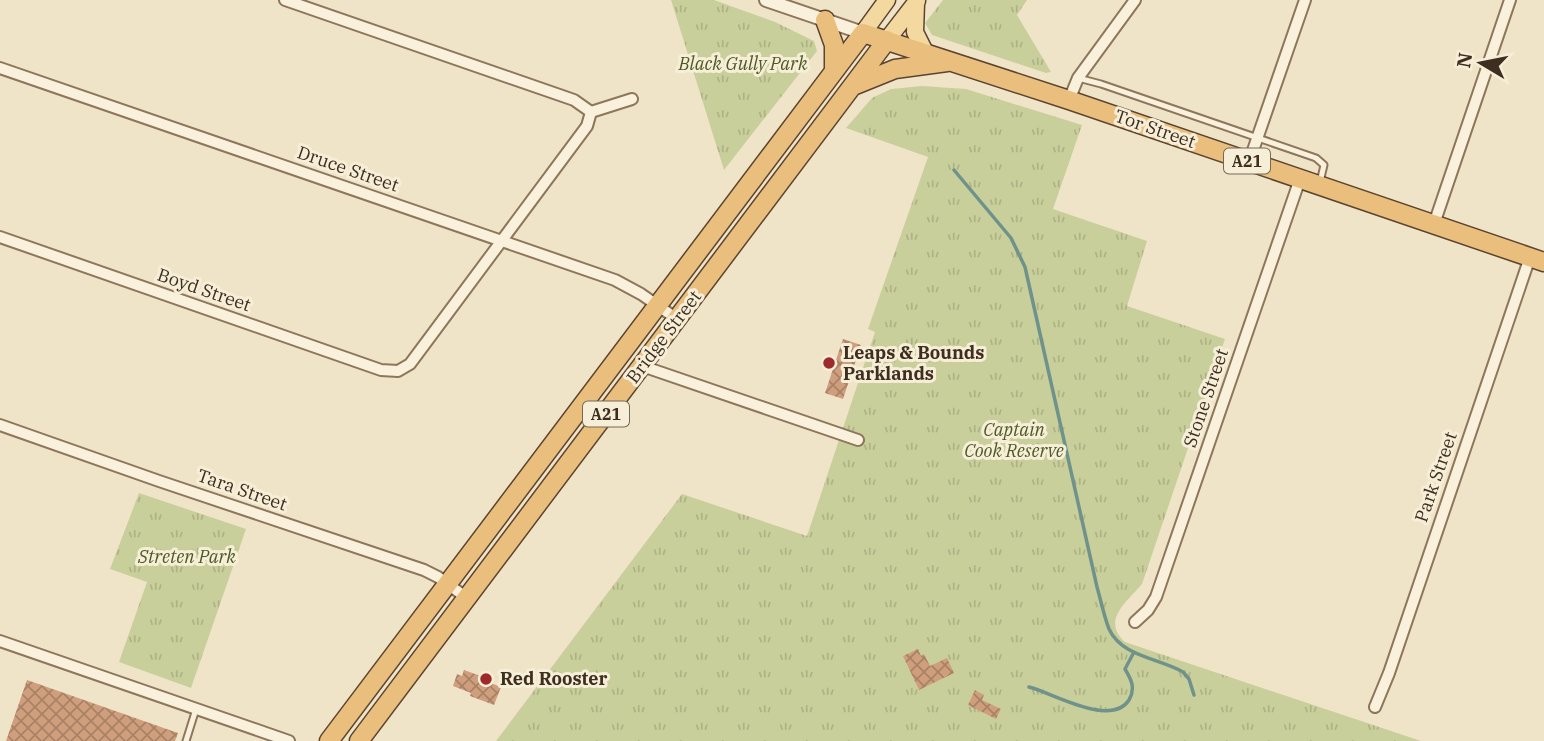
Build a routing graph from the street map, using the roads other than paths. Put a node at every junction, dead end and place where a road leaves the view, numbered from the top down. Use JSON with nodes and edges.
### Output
{"nodes":[{"id":1,"x":285,"y":0,"type":"edge"},
{"id":2,"x":766,"y":0,"type":"edge"},
{"id":3,"x":887,"y":0,"type":"edge"},
{"id":4,"x":1135,"y":0,"type":"edge"},
{"id":5,"x":1305,"y":0,"type":"edge"},
{"id":6,"x":1510,"y":0,"type":"edge"},
{"id":7,"x":917,"y":1,"type":"edge"},
{"id":8,"x":825,"y":20,"type":"junction"},
{"id":9,"x":863,"y":33,"type":"junction"},
{"id":10,"x":887,"y":40,"type":"junction"},
{"id":11,"x":925,"y":52,"type":"junction"},
{"id":12,"x":950,"y":61,"type":"junction"},
{"id":13,"x":0,"y":68,"type":"edge"},
{"id":14,"x":834,"y":69,"type":"junction"},
{"id":15,"x":1078,"y":78,"type":"junction"},
{"id":16,"x":852,"y":87,"type":"junction"},
{"id":17,"x":632,"y":99,"type":"dead end"},
{"id":18,"x":1069,"y":100,"type":"junction"},
{"id":19,"x":591,"y":112,"type":"junction"},
{"id":20,"x":1258,"y":138,"type":"junction"},
{"id":21,"x":1250,"y":162,"type":"junction"},
{"id":22,"x":1300,"y":179,"type":"junction"},
{"id":23,"x":1319,"y":185,"type":"junction"},
{"id":24,"x":1434,"y":224,"type":"junction"},
{"id":25,"x":0,"y":237,"type":"edge"},
{"id":26,"x":502,"y":240,"type":"junction"},
{"id":27,"x":1537,"y":259,"type":"edge"},
{"id":28,"x":657,"y":304,"type":"junction"},
{"id":29,"x":677,"y":319,"type":"junction"},
{"id":30,"x":642,"y":366,"type":"junction"},
{"id":31,"x":0,"y":425,"type":"edge"},
{"id":32,"x":858,"y":440,"type":"dead end"},
{"id":33,"x":448,"y":584,"type":"junction"},
{"id":34,"x":467,"y":598,"type":"junction"},
{"id":35,"x":1135,"y":622,"type":"dead end"},
{"id":36,"x":0,"y":641,"type":"edge"},
{"id":37,"x":1375,"y":707,"type":"dead end"},
{"id":38,"x":196,"y":709,"type":"junction"},
{"id":39,"x":264,"y":737,"type":"edge"},
{"id":40,"x":186,"y":741,"type":"edge"},
{"id":41,"x":289,"y":741,"type":"edge"},
{"id":42,"x":329,"y":741,"type":"edge"},
{"id":43,"x":359,"y":741,"type":"edge"}],
"edges":[{"from":1,"to":19,"type":"street"},
{"from":2,"to":8,"type":"street","name":"Tor Street"},
{"from":3,"to":9,"type":"main road","name":"Bridge Street"},
{"from":4,"to":15,"type":"street"},
{"from":5,"to":20,"type":"street"},
{"from":6,"to":24,"type":"street"},
{"from":7,"to":10,"type":"main road","name":"Bridge Street"},
{"from":7,"to":11,"type":"main road"},
{"from":8,"to":9,"type":"street","name":"Tor Street"},
{"from":8,"to":14,"type":"highway"},
{"from":9,"to":10,"type":"highway","name":"Tor Street","number":"A21"},
{"from":9,"to":14,"type":"highway","name":"Bridge Street","number":"A21"},
{"from":10,"to":11,"type":"highway","name":"Tor Street","number":"A21"},
{"from":10,"to":16,"type":"highway","name":"Bridge Street"},
{"from":11,"to":12,"type":"highway","name":"Tor Street","number":"A21"},
{"from":12,"to":16,"type":"highway","number":"A21"},
{"from":12,"to":18,"type":"highway","name":"Tor Street","number":"A21"},
{"from":13,"to":26,"type":"street","name":"Druce Street"},
{"from":14,"to":28,"type":"highway","name":"Bridge Street","number":"A21"},
{"from":15,"to":18,"type":"street"},
{"from":15,"to":20,"type":"lane"},
{"from":16,"to":29,"type":"highway","name":"Bridge Street","number":"A21"},
{"from":17,"to":19,"type":"street"},
{"from":18,"to":21,"type":"highway","name":"Tor Street","number":"A21"},
{"from":19,"to":26,"type":"street"},
{"from":20,"to":21,"type":"street"},
{"from":20,"to":23,"type":"lane"},
{"from":21,"to":22,"type":"highway","name":"Tor Street","number":"A21"},
{"from":22,"to":23,"type":"highway","name":"Tor Street","number":"A21"},
{"from":22,"to":35,"type":"street","name":"Stone Street"},
{"from":23,"to":24,"type":"highway","name":"Tor Street","number":"A21"},
{"from":24,"to":27,"type":"highway","name":"Tor Street","number":"A21"},
{"from":25,"to":26,"type":"street","name":"Boyd Street"},
{"from":26,"to":28,"type":"street","name":"Druce Street"},
{"from":27,"to":37,"type":"street","name":"Park Street"},
{"from":28,"to":29,"type":"street","name":"Druce Street"},
{"from":28,"to":33,"type":"highway","name":"Bridge Street","number":"A21"},
{"from":29,"to":30,"type":"highway","name":"Bridge Street","number":"A21"},
{"from":30,"to":32,"type":"street"},
{"from":30,"to":34,"type":"highway","name":"Bridge Street","number":"A21"},
{"from":31,"to":33,"type":"street","name":"Tara Street"},
{"from":33,"to":34,"type":"street","name":"Tara Street"},
{"from":33,"to":42,"type":"highway","name":"Bridge Street","number":"A21"},
{"from":34,"to":43,"type":"highway","name":"Bridge Street","number":"A21"},
{"from":36,"to":38,"type":"street"},
{"from":38,"to":39,"type":"street"},
{"from":38,"to":40,"type":"lane"},
{"from":39,"to":41,"type":"street"}]}
